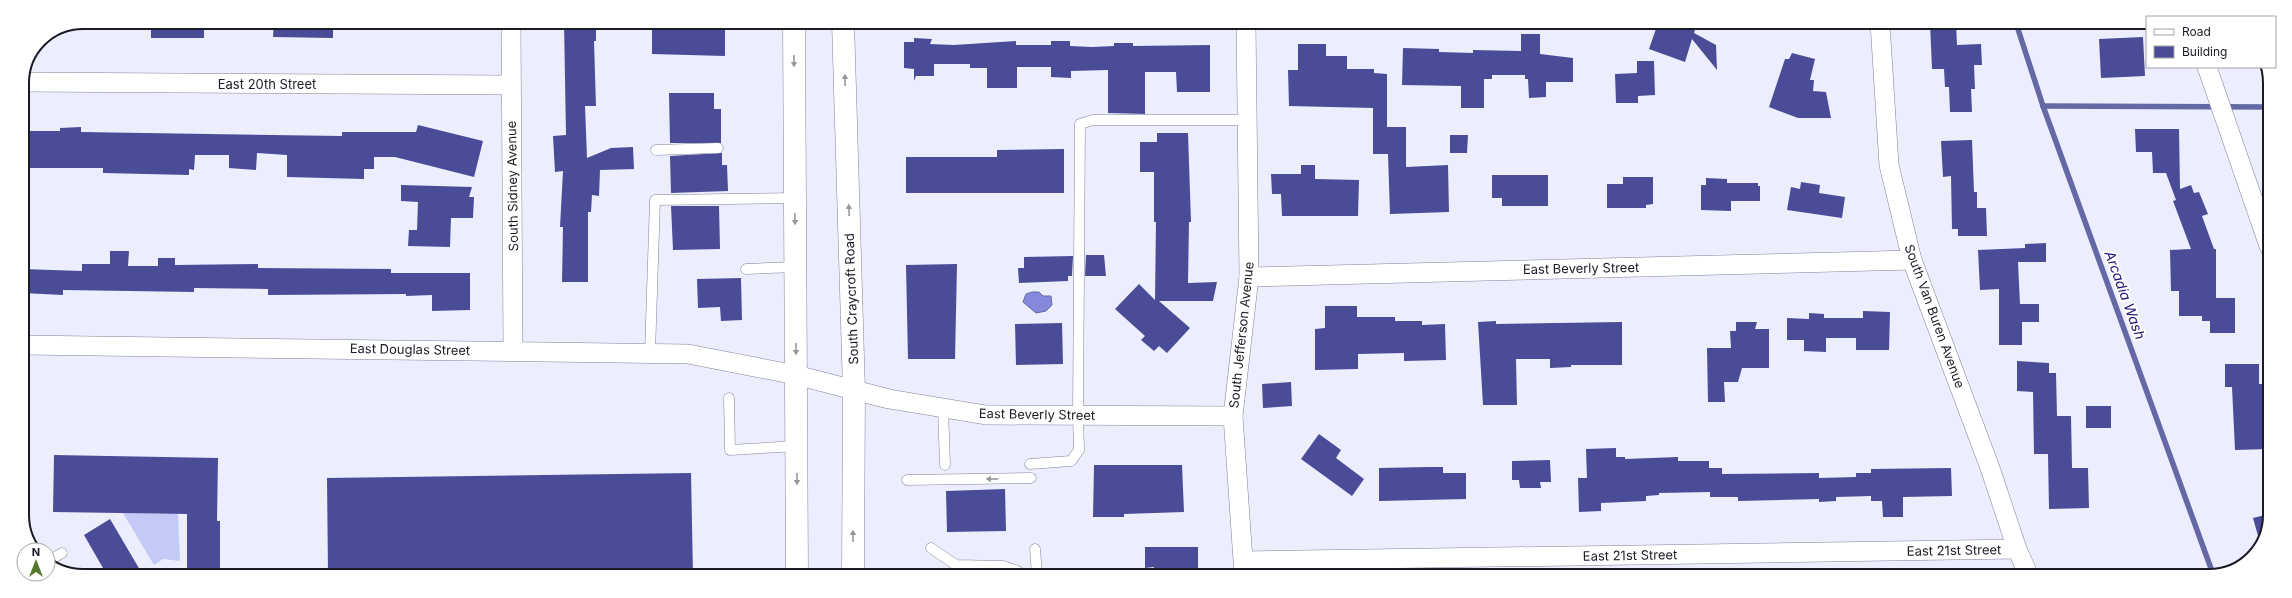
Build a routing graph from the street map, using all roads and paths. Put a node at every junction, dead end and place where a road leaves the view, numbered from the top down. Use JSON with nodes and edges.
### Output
{"nodes":[{"id":1,"x":511,"y":29,"type":"edge"},
{"id":2,"x":794,"y":29,"type":"edge"},
{"id":3,"x":844,"y":29,"type":"edge"},
{"id":4,"x":1246,"y":29,"type":"edge"},
{"id":5,"x":1880,"y":29,"type":"edge"},
{"id":6,"x":2207,"y":68,"type":"edge"},
{"id":7,"x":29,"y":82,"type":"edge"},
{"id":8,"x":511,"y":86,"type":"junction"},
{"id":9,"x":1247,"y":120,"type":"junction"},
{"id":10,"x":718,"y":148,"type":"dead end"},
{"id":11,"x":656,"y":150,"type":"dead end"},
{"id":12,"x":795,"y":198,"type":"junction"},
{"id":13,"x":2263,"y":226,"type":"edge"},
{"id":14,"x":1912,"y":260,"type":"junction"},
{"id":15,"x":796,"y":267,"type":"junction"},
{"id":16,"x":746,"y":269,"type":"dead end"},
{"id":17,"x":1249,"y":277,"type":"junction"},
{"id":18,"x":29,"y":345,"type":"edge"},
{"id":19,"x":513,"y":351,"type":"junction"},
{"id":20,"x":650,"y":353,"type":"junction"},
{"id":21,"x":796,"y":376,"type":"junction"},
{"id":22,"x":854,"y":391,"type":"junction"},
{"id":23,"x":729,"y":398,"type":"dead end"},
{"id":24,"x":943,"y":408,"type":"junction"},
{"id":25,"x":1078,"y":415,"type":"junction"},
{"id":26,"x":1233,"y":416,"type":"junction"},
{"id":27,"x":797,"y":446,"type":"junction"},
{"id":28,"x":1030,"y":464,"type":"dead end"},
{"id":29,"x":945,"y":465,"type":"dead end"},
{"id":30,"x":1031,"y":478,"type":"dead end"},
{"id":31,"x":907,"y":480,"type":"dead end"},
{"id":32,"x":931,"y":548,"type":"dead end"},
{"id":33,"x":1035,"y":549,"type":"dead end"},
{"id":34,"x":2017,"y":549,"type":"junction"},
{"id":35,"x":62,"y":553,"type":"dead end"},
{"id":36,"x":56,"y":556,"type":"edge"},
{"id":37,"x":1244,"y":568,"type":"edge"},
{"id":38,"x":797,"y":569,"type":"edge"},
{"id":39,"x":853,"y":569,"type":"edge"},
{"id":40,"x":1012,"y":569,"type":"edge"},
{"id":41,"x":1037,"y":569,"type":"edge"},
{"id":42,"x":2026,"y":569,"type":"edge"}],
"edges":[{"from":1,"to":8,"type":"street","name":"South Sidney Avenue"},
{"from":2,"to":12,"type":"main road","one_way":true},
{"from":22,"to":3,"type":"main road","name":"South Craycroft Road","one_way":true},
{"from":4,"to":9,"type":"street","name":"South Jefferson Avenue"},
{"from":5,"to":14,"type":"street","name":"South Van Buren Avenue"},
{"from":6,"to":13,"type":"street"},
{"from":7,"to":8,"type":"street","name":"East 20th Street"},
{"from":8,"to":19,"type":"street","name":"South Sidney Avenue"},
{"from":9,"to":17,"type":"street","name":"South Jefferson Avenue"},
{"from":9,"to":25,"type":"lane"},
{"from":10,"to":11,"type":"lane"},
{"from":12,"to":15,"type":"main road","one_way":true},
{"from":12,"to":20,"type":"lane"},
{"from":14,"to":17,"type":"street","name":"East Beverly Street"},
{"from":14,"to":34,"type":"street","name":"South Van Buren Avenue"},
{"from":15,"to":16,"type":"lane"},
{"from":15,"to":21,"type":"main road","one_way":true},
{"from":17,"to":26,"type":"street","name":"South Jefferson Avenue"},
{"from":18,"to":19,"type":"street","name":"East Douglas Street"},
{"from":19,"to":20,"type":"street","name":"East Douglas Street"},
{"from":20,"to":21,"type":"street","name":"East Douglas Street"},
{"from":21,"to":22,"type":"street","name":"East Beverly Street"},
{"from":21,"to":27,"type":"main road"},
{"from":22,"to":24,"type":"street","name":"East Beverly Street"},
{"from":39,"to":22,"type":"main road","name":"South Craycroft Road","one_way":true},
{"from":23,"to":27,"type":"lane"},
{"from":24,"to":25,"type":"street","name":"East Beverly Street"},
{"from":24,"to":29,"type":"lane"},
{"from":25,"to":26,"type":"street","name":"East Beverly Street"},
{"from":25,"to":28,"type":"lane"},
{"from":26,"to":37,"type":"street","name":"South Jefferson Avenue"},
{"from":27,"to":38,"type":"main road","one_way":true},
{"from":30,"to":31,"type":"lane","one_way":true},
{"from":32,"to":40,"type":"lane"},
{"from":33,"to":41,"type":"lane"},
{"from":34,"to":37,"type":"street","name":"East 21st Street"},
{"from":34,"to":42,"type":"street","name":"South Van Buren Avenue"},
{"from":35,"to":36,"type":"lane"}]}
